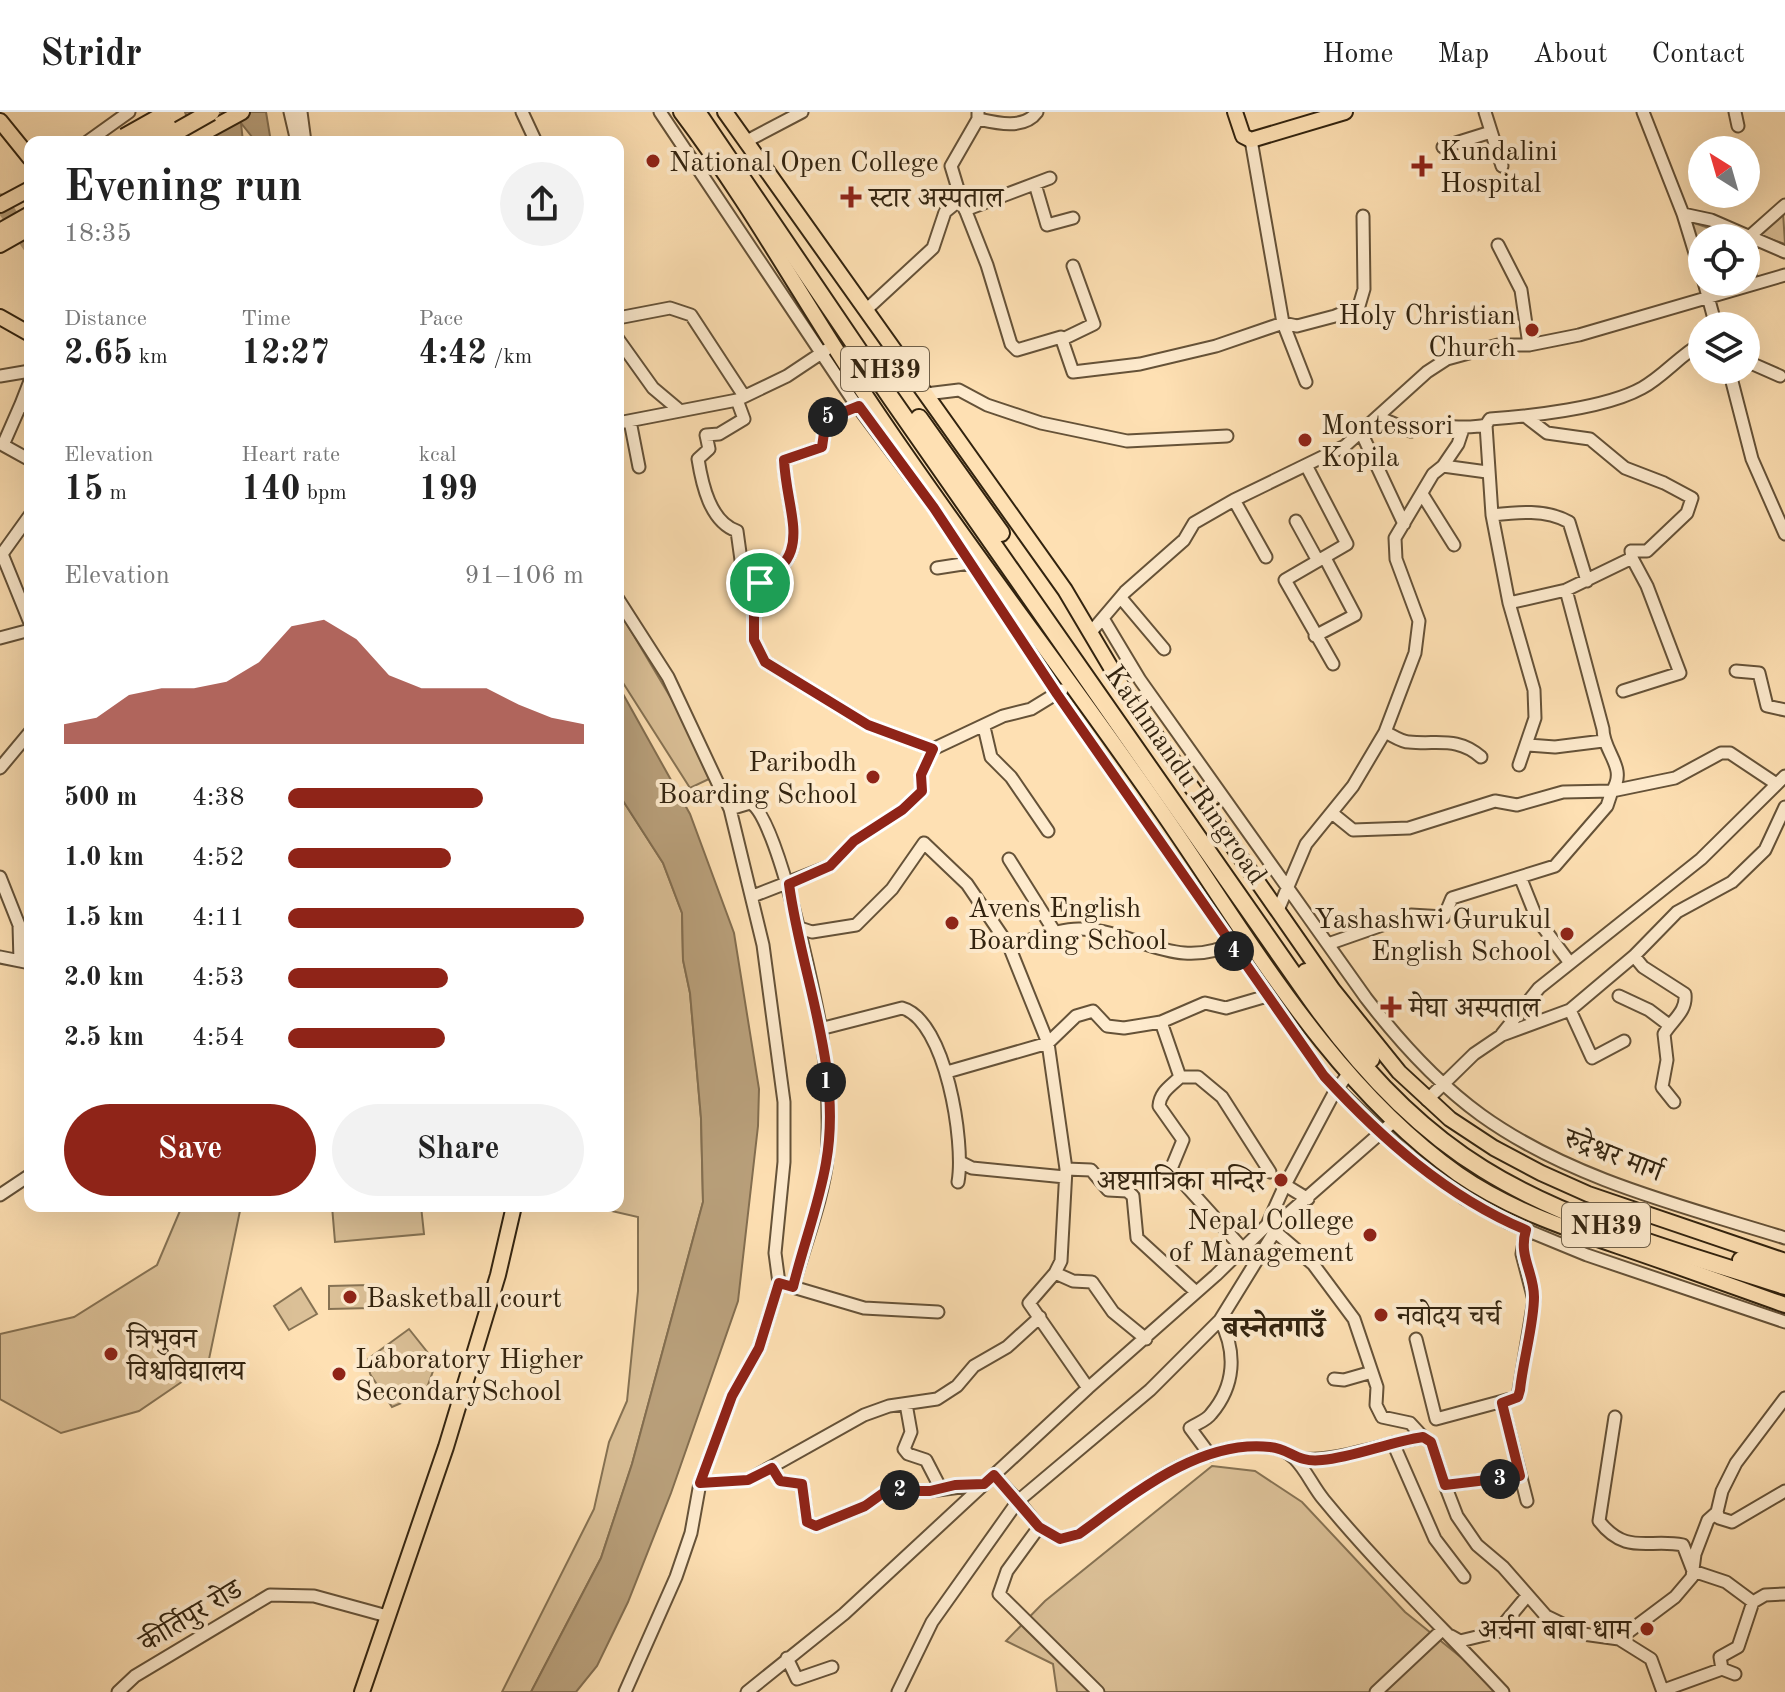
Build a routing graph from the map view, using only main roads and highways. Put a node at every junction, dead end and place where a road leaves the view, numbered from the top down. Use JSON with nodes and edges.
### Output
{"nodes":[{"id":1,"x":167,"y":112,"type":"edge"},
{"id":2,"x":191,"y":112,"type":"edge"},
{"id":3,"x":211,"y":112,"type":"edge"},
{"id":4,"x":242,"y":112,"type":"edge"},
{"id":5,"x":681,"y":112,"type":"edge"},
{"id":6,"x":697,"y":112,"type":"edge"},
{"id":7,"x":708,"y":112,"type":"edge"},
{"id":8,"x":725,"y":112,"type":"edge"},
{"id":9,"x":1235,"y":112,"type":"edge"},
{"id":10,"x":1345,"y":112,"type":"edge"},
{"id":11,"x":0,"y":121,"type":"edge"},
{"id":12,"x":131,"y":136,"type":"edge"},
{"id":13,"x":134,"y":136,"type":"edge"},
{"id":14,"x":169,"y":136,"type":"edge"},
{"id":15,"x":198,"y":136,"type":"edge"},
{"id":16,"x":24,"y":151,"type":"edge"},
{"id":17,"x":769,"y":187,"type":"junction"},
{"id":18,"x":24,"y":196,"type":"edge"},
{"id":19,"x":24,"y":198,"type":"edge"},
{"id":20,"x":0,"y":205,"type":"edge"},
{"id":21,"x":24,"y":218,"type":"edge"},
{"id":22,"x":0,"y":220,"type":"edge"},
{"id":23,"x":767,"y":225,"type":"junction"},
{"id":24,"x":24,"y":231,"type":"edge"},
{"id":25,"x":0,"y":232,"type":"edge"},
{"id":26,"x":0,"y":245,"type":"edge"},
{"id":27,"x":0,"y":317,"type":"edge"},
{"id":28,"x":24,"y":331,"type":"edge"},
{"id":29,"x":513,"y":1212,"type":"edge"},
{"id":30,"x":1785,"y":1261,"type":"edge"},
{"id":31,"x":1785,"y":1274,"type":"edge"},
{"id":32,"x":1785,"y":1286,"type":"edge"},
{"id":33,"x":1785,"y":1305,"type":"edge"},
{"id":34,"x":362,"y":1692,"type":"edge"}],
"edges":[{"from":1,"to":12,"type":"main road","bridge":true},
{"from":2,"to":13,"type":"highway","bridge":true},
{"from":3,"to":14,"type":"highway","bridge":true},
{"from":4,"to":15,"type":"main road"},
{"from":5,"to":23,"type":"main road"},
{"from":6,"to":23,"type":"highway","name":"Kathmandu Ringroad","number":"NH39"},
{"from":7,"to":17,"type":"highway","name":"Kathmandu Ringroad","number":"NH39"},
{"from":8,"to":17,"type":"main road"},
{"from":9,"to":10,"type":"main road"},
{"from":11,"to":16,"type":"main road"},
{"from":17,"to":30,"type":"main road"},
{"from":17,"to":31,"type":"highway","name":"Kathmandu Ringroad","number":"NH39"},
{"from":18,"to":20,"type":"main road"},
{"from":19,"to":22,"type":"highway"},
{"from":21,"to":25,"type":"highway"},
{"from":23,"to":32,"type":"highway","name":"Kathmandu Ringroad","number":"NH39"},
{"from":23,"to":33,"type":"main road"},
{"from":24,"to":26,"type":"main road"},
{"from":27,"to":28,"type":"main road"},
{"from":29,"to":34,"type":"main road"}]}
